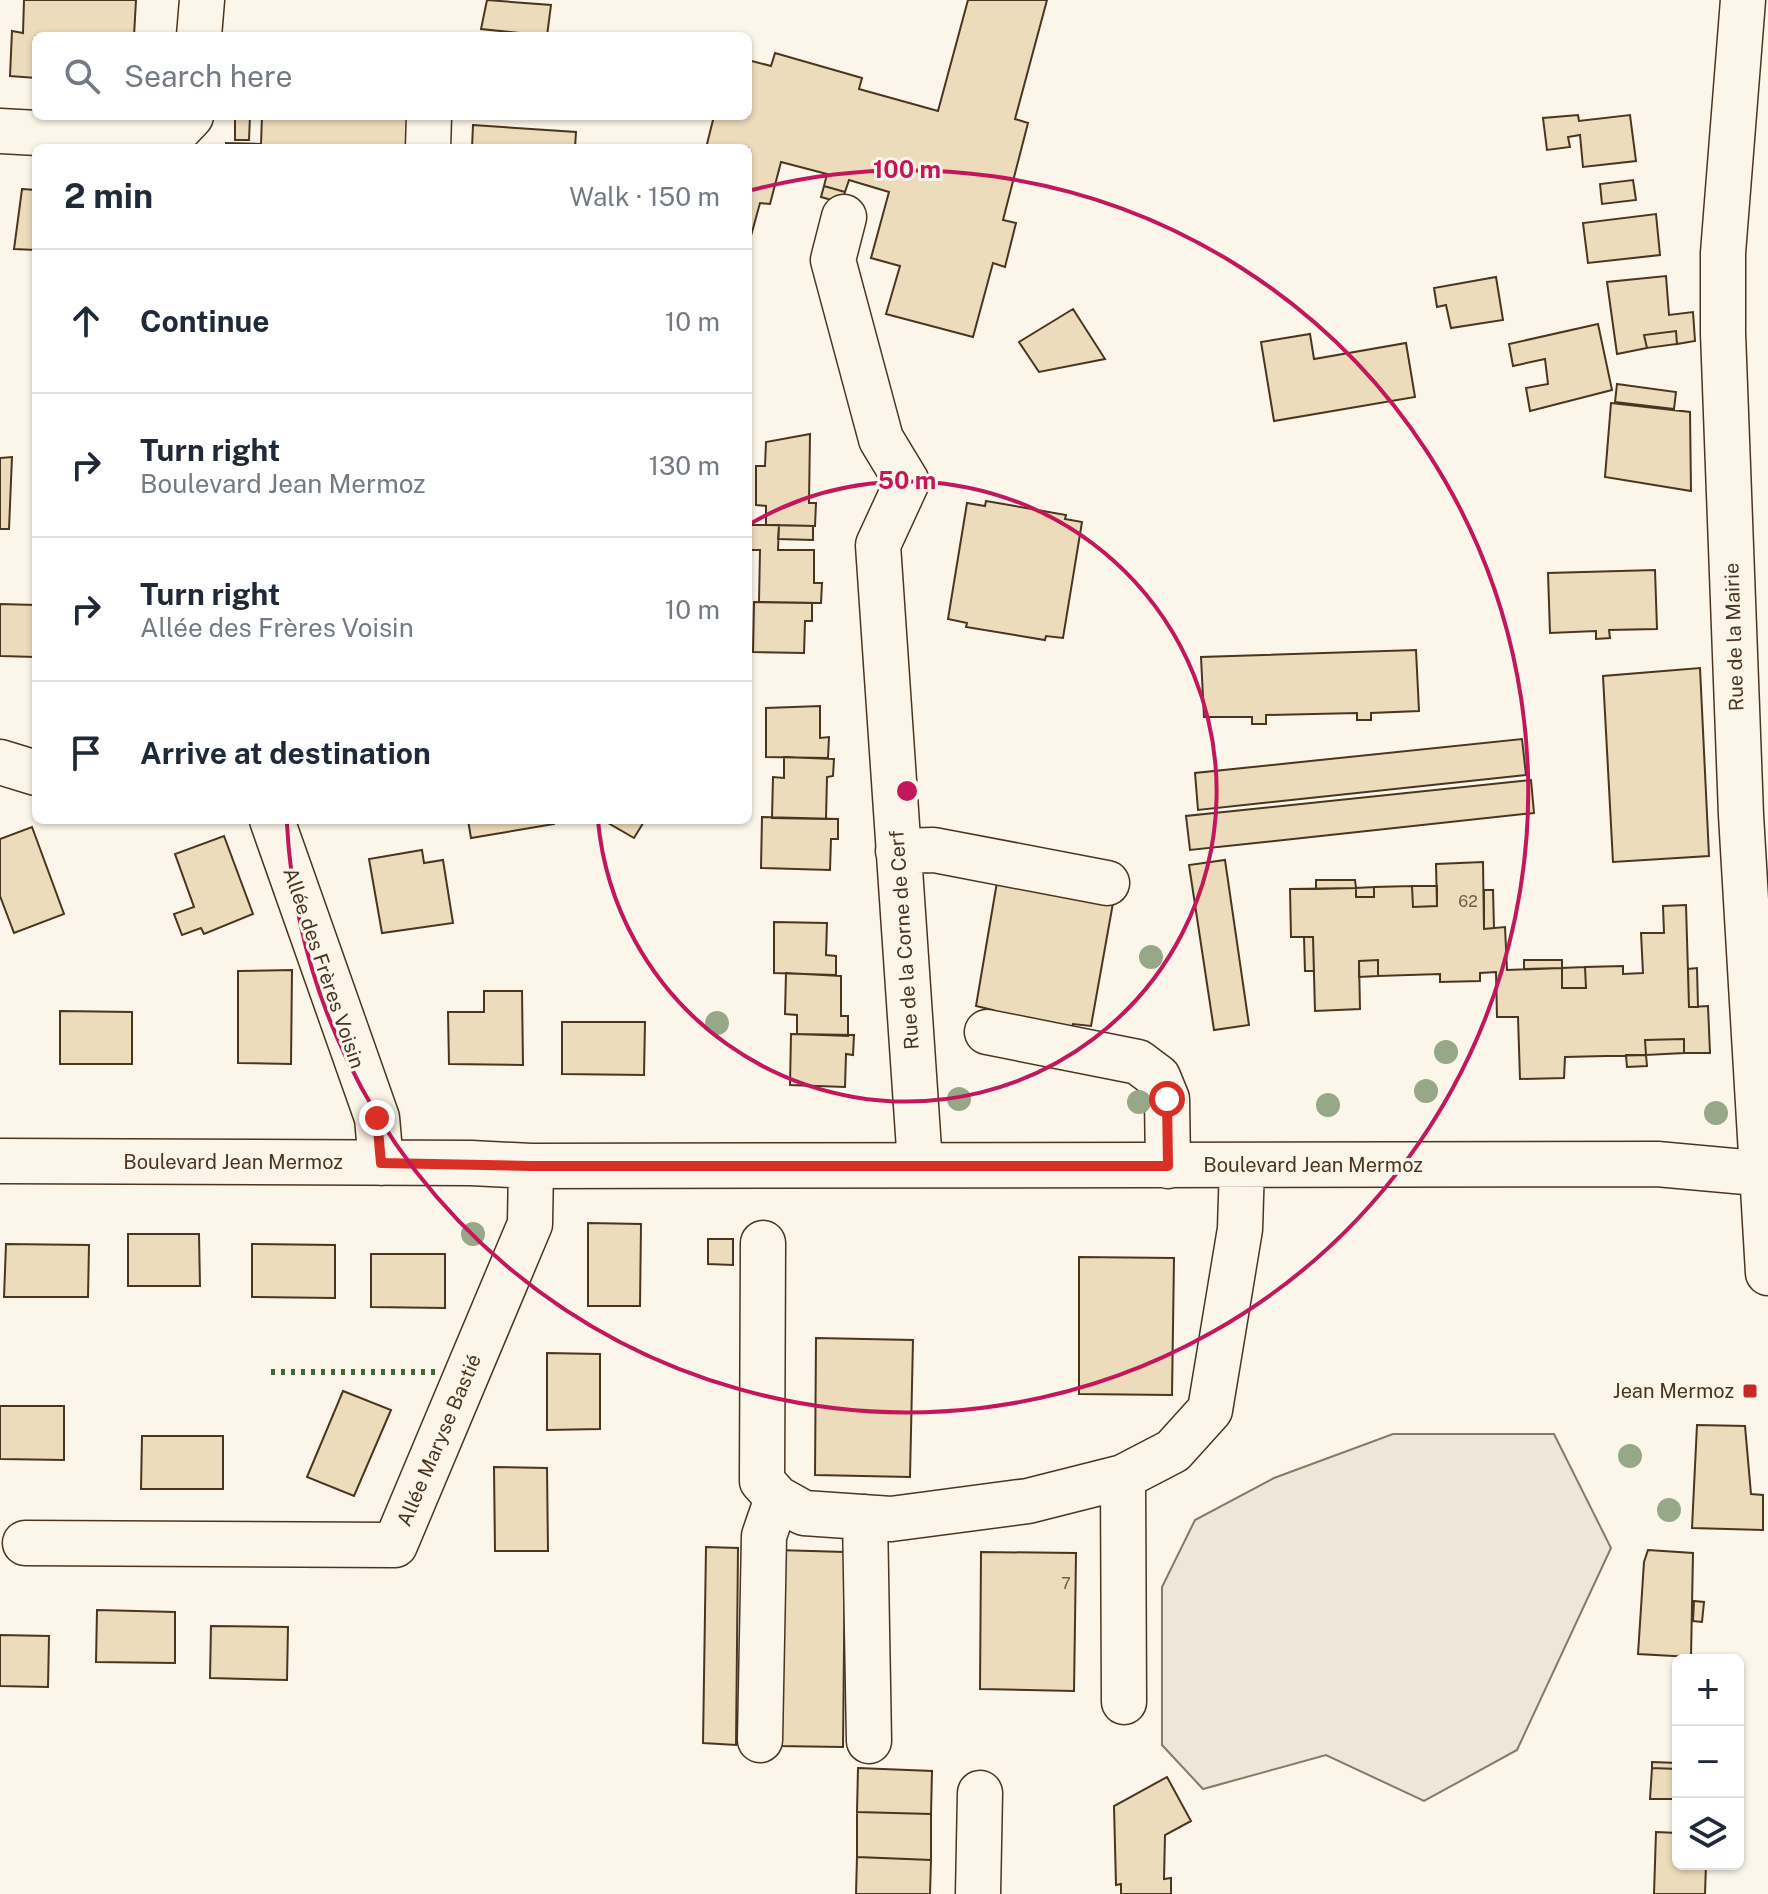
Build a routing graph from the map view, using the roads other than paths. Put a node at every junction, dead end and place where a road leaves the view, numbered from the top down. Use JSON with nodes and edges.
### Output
{"nodes":[{"id":1,"x":202,"y":0,"type":"edge"},
{"id":2,"x":1743,"y":0,"type":"edge"},
{"id":3,"x":199,"y":32,"type":"edge"},
{"id":4,"x":429,"y":120,"type":"edge"},
{"id":5,"x":190,"y":130,"type":"edge"},
{"id":6,"x":0,"y":131,"type":"edge"},
{"id":7,"x":428,"y":144,"type":"edge"},
{"id":8,"x":844,"y":217,"type":"dead end"},
{"id":9,"x":0,"y":762,"type":"edge"},
{"id":10,"x":32,"y":772,"type":"edge"},
{"id":11,"x":273,"y":824,"type":"edge"},
{"id":12,"x":898,"y":851,"type":"junction"},
{"id":13,"x":1107,"y":883,"type":"dead end"},
{"id":14,"x":987,"y":1032,"type":"dead end"},
{"id":15,"x":0,"y":1161,"type":"edge"},
{"id":16,"x":381,"y":1163,"type":"junction"},
{"id":17,"x":920,"y":1164,"type":"junction"},
{"id":18,"x":1242,"y":1165,"type":"junction"},
{"id":19,"x":531,"y":1166,"type":"junction"},
{"id":20,"x":1168,"y":1166,"type":"junction"},
{"id":21,"x":1765,"y":1174,"type":"edge"},
{"id":22,"x":763,"y":1243,"type":"dead end"},
{"id":23,"x":1768,"y":1273,"type":"edge"},
{"id":24,"x":1123,"y":1477,"type":"junction"},
{"id":25,"x":777,"y":1498,"type":"junction"},
{"id":26,"x":865,"y":1517,"type":"junction"},
{"id":27,"x":25,"y":1543,"type":"dead end"},
{"id":28,"x":1124,"y":1702,"type":"dead end"},
{"id":29,"x":760,"y":1740,"type":"dead end"},
{"id":30,"x":869,"y":1741,"type":"dead end"},
{"id":31,"x":980,"y":1793,"type":"dead end"},
{"id":32,"x":978,"y":1894,"type":"edge"}],
"edges":[{"from":1,"to":3,"type":"street"},
{"from":2,"to":21,"type":"street","name":"Rue de la Mairie"},
{"from":4,"to":7,"type":"street"},
{"from":5,"to":6,"type":"street"},
{"from":8,"to":12,"type":"street","name":"Rue de la Corne de Cerf"},
{"from":9,"to":10,"type":"street"},
{"from":11,"to":16,"type":"street","name":"Allée des Frères Voisin"},
{"from":12,"to":13,"type":"street"},
{"from":12,"to":17,"type":"street","name":"Rue de la Corne de Cerf"},
{"from":14,"to":20,"type":"street"},
{"from":15,"to":16,"type":"street","name":"Boulevard Jean Mermoz"},
{"from":16,"to":19,"type":"street","name":"Boulevard Jean Mermoz"},
{"from":17,"to":19,"type":"street","name":"Boulevard Jean Mermoz"},
{"from":17,"to":20,"type":"street","name":"Boulevard Jean Mermoz"},
{"from":18,"to":20,"type":"street","name":"Boulevard Jean Mermoz"},
{"from":18,"to":21,"type":"street","name":"Boulevard Jean Mermoz"},
{"from":18,"to":24,"type":"street"},
{"from":19,"to":27,"type":"street","name":"Allée Maryse Bastié"},
{"from":21,"to":23,"type":"street","name":"Rue de la Mairie"},
{"from":22,"to":25,"type":"street"},
{"from":24,"to":26,"type":"street"},
{"from":24,"to":28,"type":"street"},
{"from":25,"to":26,"type":"street"},
{"from":25,"to":29,"type":"street"},
{"from":26,"to":30,"type":"street"},
{"from":31,"to":32,"type":"street"}]}
